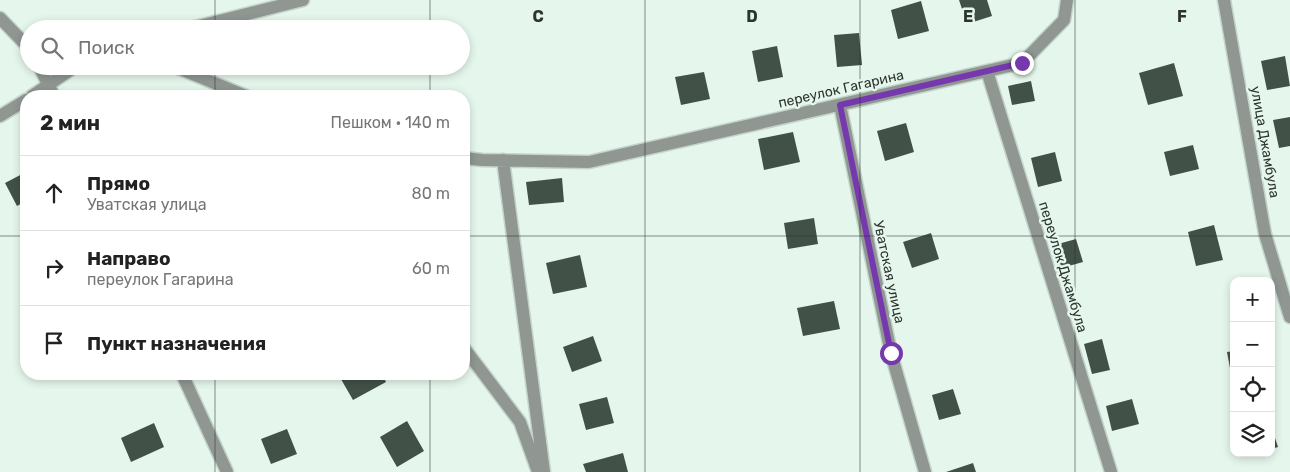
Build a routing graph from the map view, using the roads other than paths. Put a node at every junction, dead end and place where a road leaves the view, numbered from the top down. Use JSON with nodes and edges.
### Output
{"nodes":[{"id":1,"x":303,"y":0,"type":"edge"},
{"id":2,"x":1068,"y":0,"type":"edge"},
{"id":3,"x":1224,"y":0,"type":"edge"},
{"id":4,"x":0,"y":18,"type":"edge"},
{"id":5,"x":223,"y":20,"type":"edge"},
{"id":6,"x":20,"y":39,"type":"edge"},
{"id":7,"x":987,"y":71,"type":"junction"},
{"id":8,"x":43,"y":75,"type":"edge"},
{"id":9,"x":67,"y":75,"type":"edge"},
{"id":10,"x":195,"y":75,"type":"edge"},
{"id":11,"x":51,"y":90,"type":"edge"},
{"id":12,"x":52,"y":90,"type":"edge"},
{"id":13,"x":231,"y":90,"type":"edge"},
{"id":14,"x":20,"y":104,"type":"edge"},
{"id":15,"x":840,"y":105,"type":"junction"},
{"id":16,"x":0,"y":116,"type":"edge"},
{"id":17,"x":470,"y":158,"type":"edge"},
{"id":18,"x":503,"y":160,"type":"junction"},
{"id":19,"x":1288,"y":296,"type":"edge"},
{"id":20,"x":1290,"y":317,"type":"edge"},
{"id":21,"x":470,"y":356,"type":"edge"},
{"id":22,"x":185,"y":380,"type":"edge"},
{"id":23,"x":227,"y":472,"type":"edge"},
{"id":24,"x":538,"y":472,"type":"edge"},
{"id":25,"x":544,"y":472,"type":"edge"},
{"id":26,"x":925,"y":472,"type":"edge"},
{"id":27,"x":1111,"y":472,"type":"edge"}],
"edges":[{"from":1,"to":5,"type":"street"},
{"from":2,"to":7,"type":"street","name":"переулок Гагарина"},
{"from":3,"to":19,"type":"street","name":"улица Джамбула"},
{"from":4,"to":6,"type":"street"},
{"from":7,"to":15,"type":"street","name":"переулок Гагарина"},
{"from":7,"to":27,"type":"street","name":"переулок Джамбула"},
{"from":8,"to":11,"type":"street"},
{"from":9,"to":12,"type":"street"},
{"from":10,"to":13,"type":"street"},
{"from":14,"to":16,"type":"street"},
{"from":15,"to":18,"type":"street","name":"переулок Гагарина"},
{"from":15,"to":26,"type":"street","name":"Уватская улица"},
{"from":17,"to":18,"type":"street","name":"переулок Гагарина"},
{"from":18,"to":25,"type":"street"},
{"from":19,"to":20,"type":"street","name":"улица Джамбула"},
{"from":21,"to":24,"type":"street"},
{"from":22,"to":23,"type":"street"}]}
